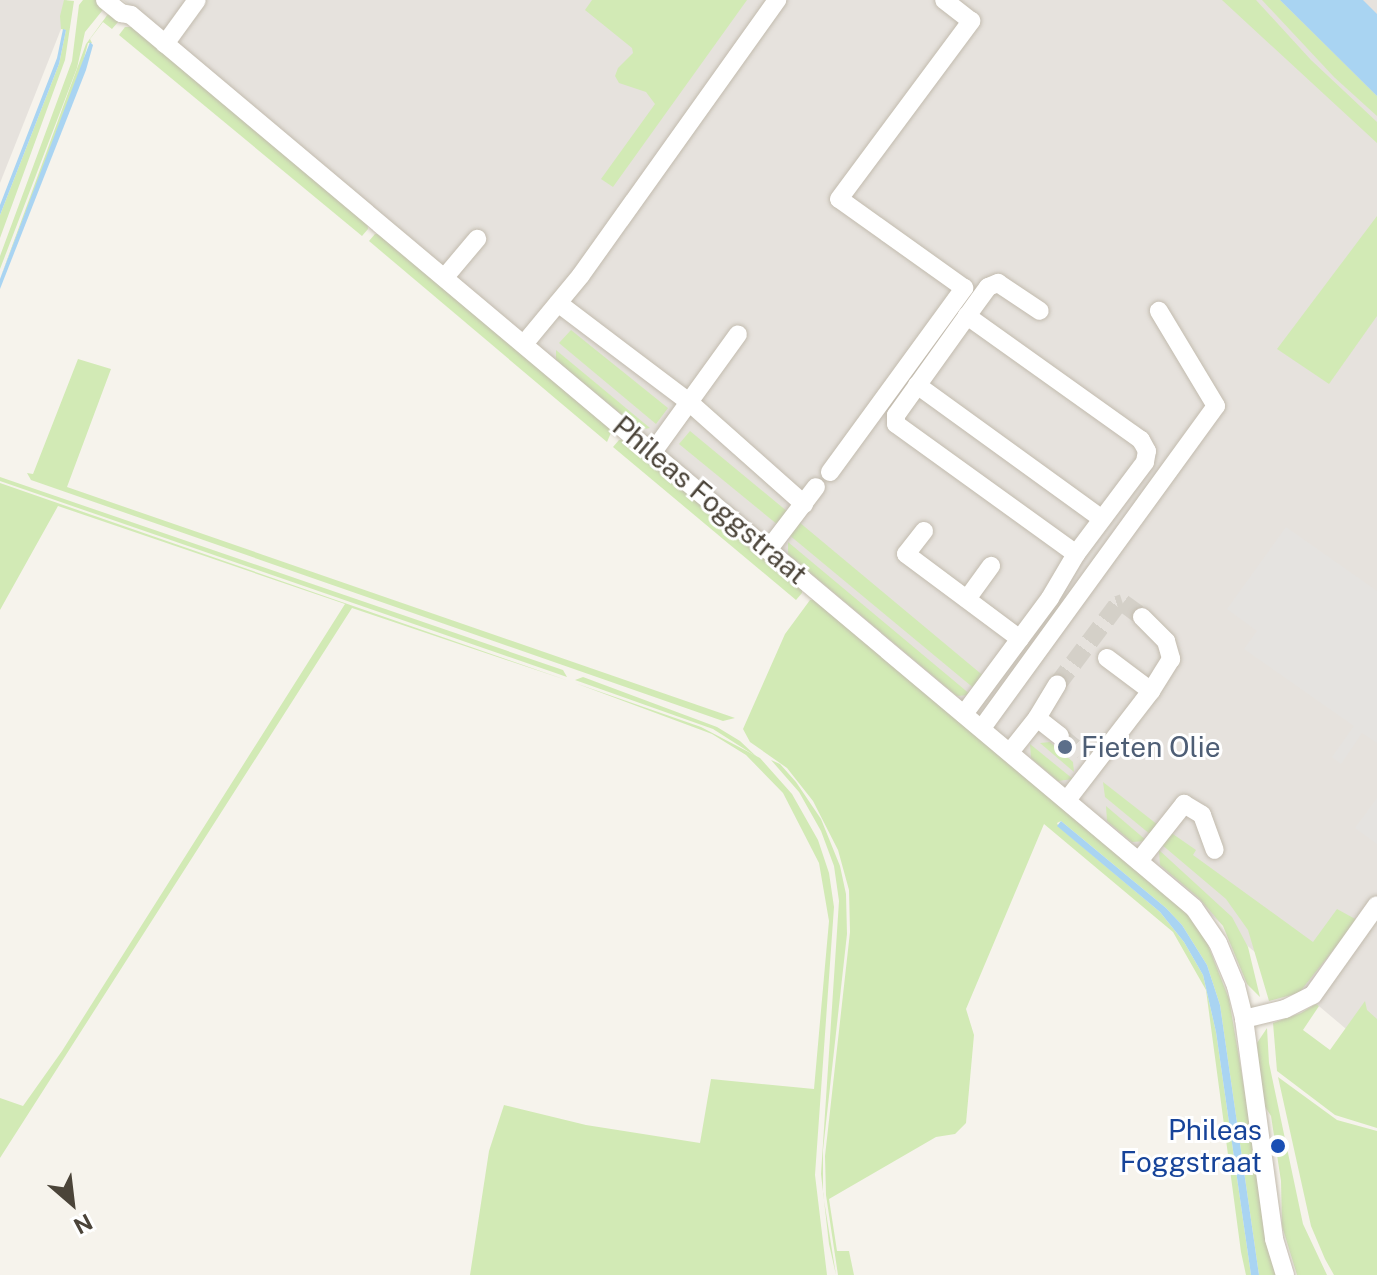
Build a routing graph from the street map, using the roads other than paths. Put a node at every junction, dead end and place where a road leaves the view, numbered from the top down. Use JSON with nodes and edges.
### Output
{"nodes":[{"id":1,"x":105,"y":0,"type":"edge"},
{"id":2,"x":197,"y":0,"type":"edge"},
{"id":3,"x":777,"y":0,"type":"edge"},
{"id":4,"x":944,"y":0,"type":"edge"},
{"id":5,"x":128,"y":7,"type":"edge"},
{"id":6,"x":165,"y":44,"type":"junction"},
{"id":7,"x":477,"y":239,"type":"dead end"},
{"id":8,"x":445,"y":277,"type":"junction"},
{"id":9,"x":558,"y":303,"type":"junction"},
{"id":10,"x":1040,"y":311,"type":"dead end"},
{"id":11,"x":1159,"y":311,"type":"dead end"},
{"id":12,"x":967,"y":316,"type":"junction"},
{"id":13,"x":738,"y":334,"type":"dead end"},
{"id":14,"x":524,"y":344,"type":"junction"},
{"id":15,"x":917,"y":385,"type":"junction"},
{"id":16,"x":689,"y":402,"type":"junction"},
{"id":17,"x":653,"y":452,"type":"junction"},
{"id":18,"x":830,"y":472,"type":"dead end"},
{"id":19,"x":816,"y":487,"type":"dead end"},
{"id":20,"x":804,"y":504,"type":"junction"},
{"id":21,"x":1102,"y":519,"type":"junction"},
{"id":22,"x":924,"y":531,"type":"dead end"},
{"id":23,"x":768,"y":550,"type":"junction"},
{"id":24,"x":1076,"y":554,"type":"junction"},
{"id":25,"x":991,"y":566,"type":"dead end"},
{"id":26,"x":967,"y":599,"type":"junction"},
{"id":27,"x":1142,"y":617,"type":"tunnel mouth"},
{"id":28,"x":1020,"y":639,"type":"junction"},
{"id":29,"x":1107,"y":658,"type":"dead end"},
{"id":30,"x":1057,"y":685,"type":"tunnel mouth"},
{"id":31,"x":1151,"y":691,"type":"junction"},
{"id":32,"x":964,"y":714,"type":"junction"},
{"id":33,"x":1037,"y":718,"type":"junction"},
{"id":34,"x":982,"y":728,"type":"junction"},
{"id":35,"x":1060,"y":736,"type":"tunnel mouth"},
{"id":36,"x":1010,"y":752,"type":"junction"},
{"id":37,"x":1067,"y":800,"type":"junction"},
{"id":38,"x":1215,"y":850,"type":"dead end"},
{"id":39,"x":1139,"y":861,"type":"junction"},
{"id":40,"x":1377,"y":905,"type":"edge"},
{"id":41,"x":1244,"y":1019,"type":"junction"},
{"id":42,"x":1285,"y":1275,"type":"edge"}],
"edges":[{"from":1,"to":5,"type":"street","name":"Phileas Foggstraat"},
{"from":2,"to":6,"type":"street"},
{"from":3,"to":9,"type":"street"},
{"from":4,"to":18,"type":"street"},
{"from":5,"to":6,"type":"street","name":"Phileas Foggstraat"},
{"from":6,"to":8,"type":"street","name":"Phileas Foggstraat"},
{"from":7,"to":8,"type":"street"},
{"from":8,"to":14,"type":"street","name":"Phileas Foggstraat"},
{"from":9,"to":14,"type":"street"},
{"from":9,"to":16,"type":"street"},
{"from":10,"to":12,"type":"street"},
{"from":11,"to":34,"type":"street"},
{"from":12,"to":15,"type":"street"},
{"from":12,"to":21,"type":"street"},
{"from":13,"to":16,"type":"street"},
{"from":14,"to":17,"type":"street","name":"Phileas Foggstraat"},
{"from":15,"to":21,"type":"street"},
{"from":15,"to":24,"type":"street"},
{"from":16,"to":17,"type":"street"},
{"from":16,"to":20,"type":"street"},
{"from":17,"to":23,"type":"street","name":"Phileas Foggstraat"},
{"from":19,"to":20,"type":"street"},
{"from":20,"to":23,"type":"street"},
{"from":21,"to":24,"type":"street"},
{"from":22,"to":26,"type":"street"},
{"from":23,"to":32,"type":"street","name":"Phileas Foggstraat"},
{"from":24,"to":28,"type":"street"},
{"from":25,"to":26,"type":"street"},
{"from":26,"to":28,"type":"street"},
{"from":27,"to":31,"type":"street"},
{"from":28,"to":32,"type":"street"},
{"from":29,"to":31,"type":"street"},
{"from":30,"to":33,"type":"street"},
{"from":31,"to":37,"type":"street"},
{"from":32,"to":34,"type":"street","name":"Phileas Foggstraat"},
{"from":33,"to":35,"type":"street"},
{"from":33,"to":36,"type":"street"},
{"from":34,"to":36,"type":"street","name":"Phileas Foggstraat"},
{"from":36,"to":37,"type":"street","name":"Phileas Foggstraat"},
{"from":37,"to":39,"type":"street","name":"Phileas Foggstraat"},
{"from":38,"to":39,"type":"street"},
{"from":39,"to":41,"type":"street","name":"Phileas Foggstraat"},
{"from":40,"to":41,"type":"street"},
{"from":41,"to":42,"type":"street","name":"Phileas Foggstraat"}]}
